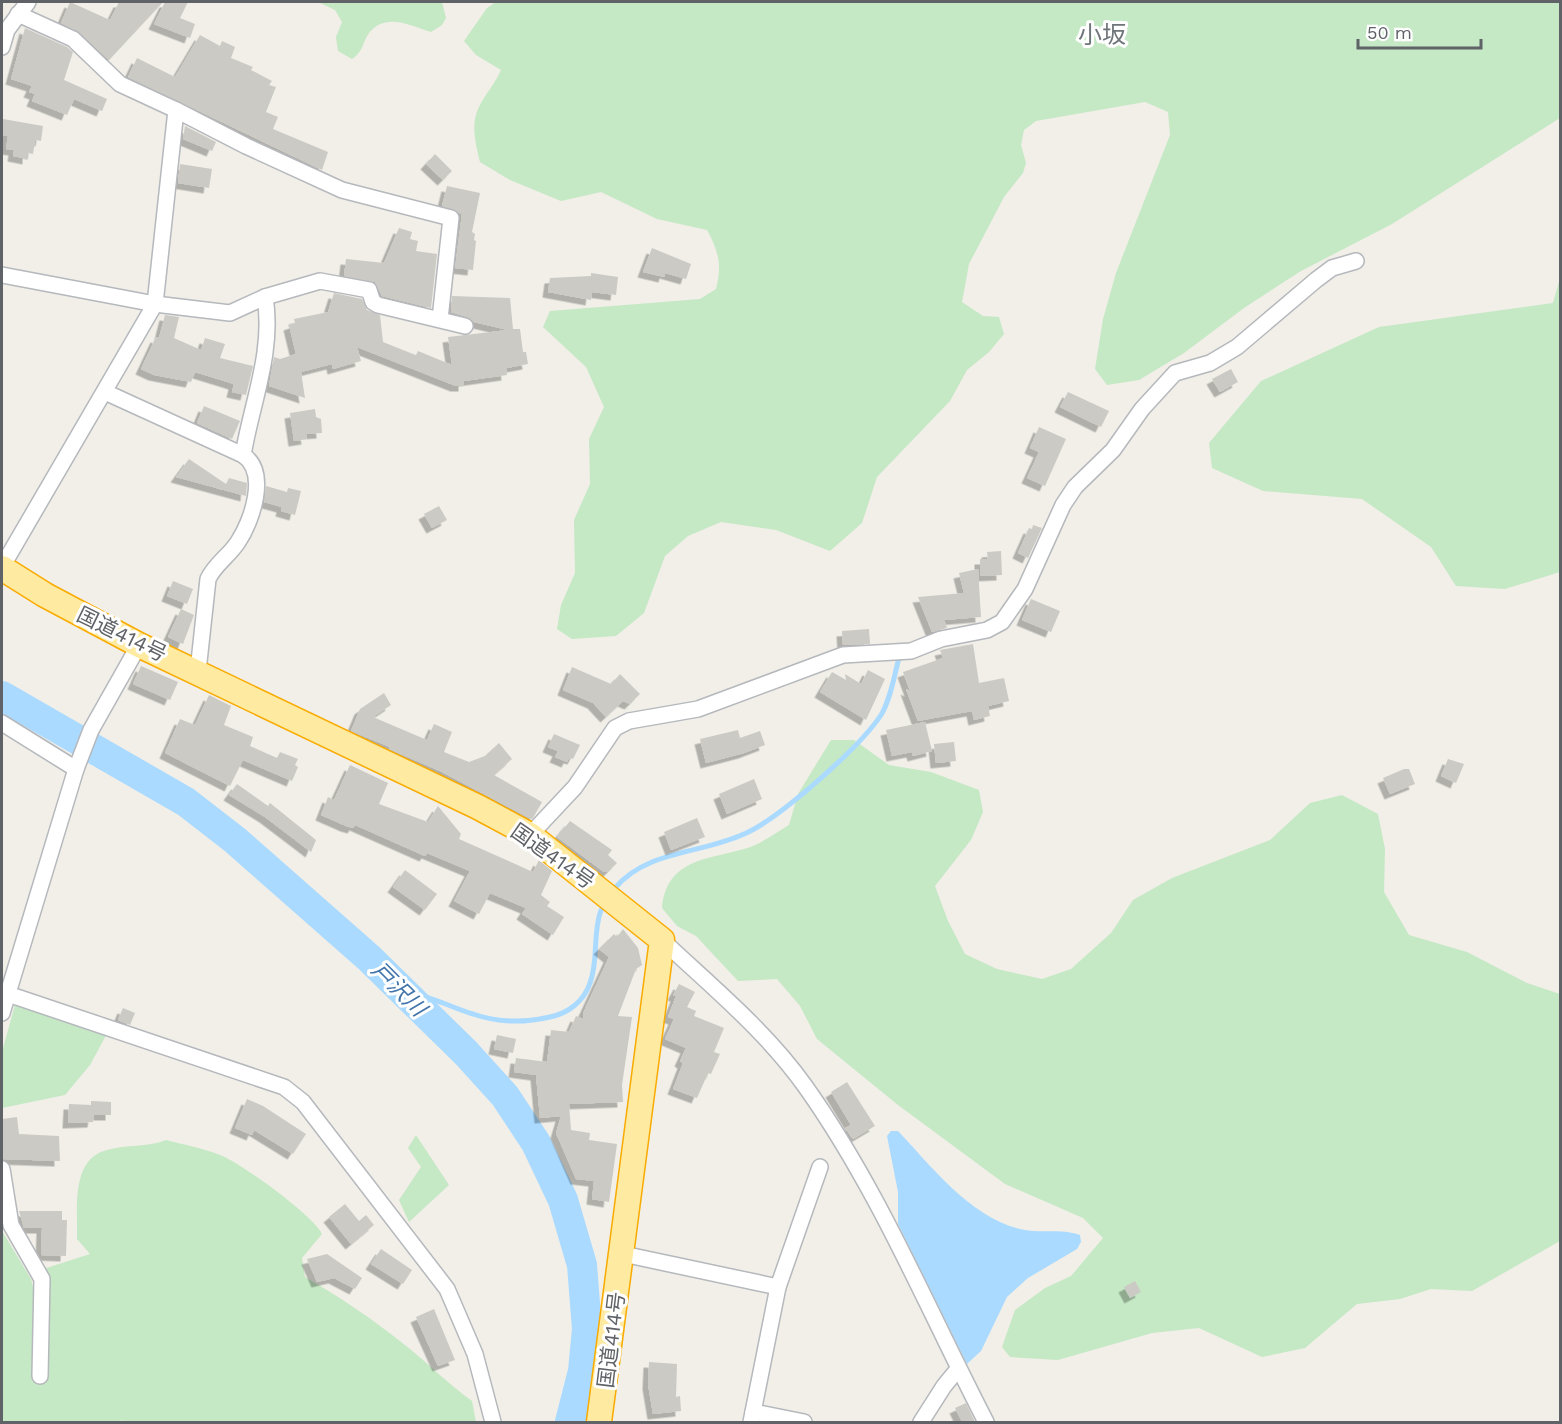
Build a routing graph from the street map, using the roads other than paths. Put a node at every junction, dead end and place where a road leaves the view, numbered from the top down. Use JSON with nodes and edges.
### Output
{"nodes":[{"id":1,"x":28,"y":2,"type":"edge"},
{"id":2,"x":18,"y":14,"type":"junction"},
{"id":3,"x":4,"y":29,"type":"edge"},
{"id":4,"x":2,"y":47,"type":"edge"},
{"id":5,"x":176,"y":110,"type":"junction"},
{"id":6,"x":1356,"y":261,"type":"dead end"},
{"id":7,"x":2,"y":274,"type":"edge"},
{"id":8,"x":265,"y":297,"type":"junction"},
{"id":9,"x":155,"y":304,"type":"junction"},
{"id":10,"x":440,"y":319,"type":"junction"},
{"id":11,"x":465,"y":326,"type":"dead end"},
{"id":12,"x":105,"y":392,"type":"junction"},
{"id":13,"x":243,"y":454,"type":"junction"},
{"id":14,"x":2,"y":568,"type":"edge"},
{"id":15,"x":139,"y":645,"type":"junction"},
{"id":16,"x":198,"y":671,"type":"junction"},
{"id":17,"x":2,"y":723,"type":"edge"},
{"id":18,"x":76,"y":769,"type":"junction"},
{"id":19,"x":530,"y":836,"type":"junction"},
{"id":20,"x":662,"y":940,"type":"junction"},
{"id":21,"x":4,"y":993,"type":"edge"},
{"id":22,"x":2,"y":1013,"type":"edge"},
{"id":23,"x":820,"y":1167,"type":"dead end"},
{"id":24,"x":2,"y":1169,"type":"edge"},
{"id":25,"x":622,"y":1254,"type":"junction"},
{"id":26,"x":778,"y":1287,"type":"junction"},
{"id":27,"x":958,"y":1369,"type":"junction"},
{"id":28,"x":40,"y":1376,"type":"dead end"},
{"id":29,"x":752,"y":1417,"type":"edge"},
{"id":30,"x":493,"y":1422,"type":"edge"},
{"id":31,"x":599,"y":1422,"type":"edge"},
{"id":32,"x":804,"y":1422,"type":"edge"},
{"id":33,"x":921,"y":1422,"type":"edge"},
{"id":34,"x":986,"y":1422,"type":"edge"}],
"edges":[{"from":1,"to":2,"type":"street"},
{"from":2,"to":3,"type":"street"},
{"from":2,"to":5,"type":"street"},
{"from":3,"to":4,"type":"street"},
{"from":5,"to":9,"type":"street"},
{"from":5,"to":10,"type":"street"},
{"from":6,"to":19,"type":"street"},
{"from":7,"to":9,"type":"street"},
{"from":8,"to":9,"type":"street"},
{"from":8,"to":10,"type":"street"},
{"from":8,"to":13,"type":"street"},
{"from":9,"to":12,"type":"street"},
{"from":10,"to":11,"type":"street"},
{"from":12,"to":13,"type":"street"},
{"from":12,"to":14,"type":"street"},
{"from":13,"to":16,"type":"street"},
{"from":14,"to":15,"type":"highway","name":"国道414号"},
{"from":15,"to":16,"type":"highway","name":"国道414号"},
{"from":15,"to":18,"type":"street"},
{"from":16,"to":19,"type":"highway","name":"国道414号"},
{"from":17,"to":18,"type":"street"},
{"from":18,"to":21,"type":"street"},
{"from":19,"to":20,"type":"highway","name":"国道414号"},
{"from":20,"to":25,"type":"highway","name":"国道414号"},
{"from":20,"to":27,"type":"street"},
{"from":21,"to":22,"type":"street"},
{"from":21,"to":30,"type":"street"},
{"from":23,"to":26,"type":"street"},
{"from":24,"to":28,"type":"street"},
{"from":25,"to":26,"type":"street"},
{"from":25,"to":31,"type":"highway","name":"国道414号"},
{"from":26,"to":29,"type":"street"},
{"from":27,"to":33,"type":"street"},
{"from":27,"to":34,"type":"street"},
{"from":29,"to":32,"type":"street"}]}
